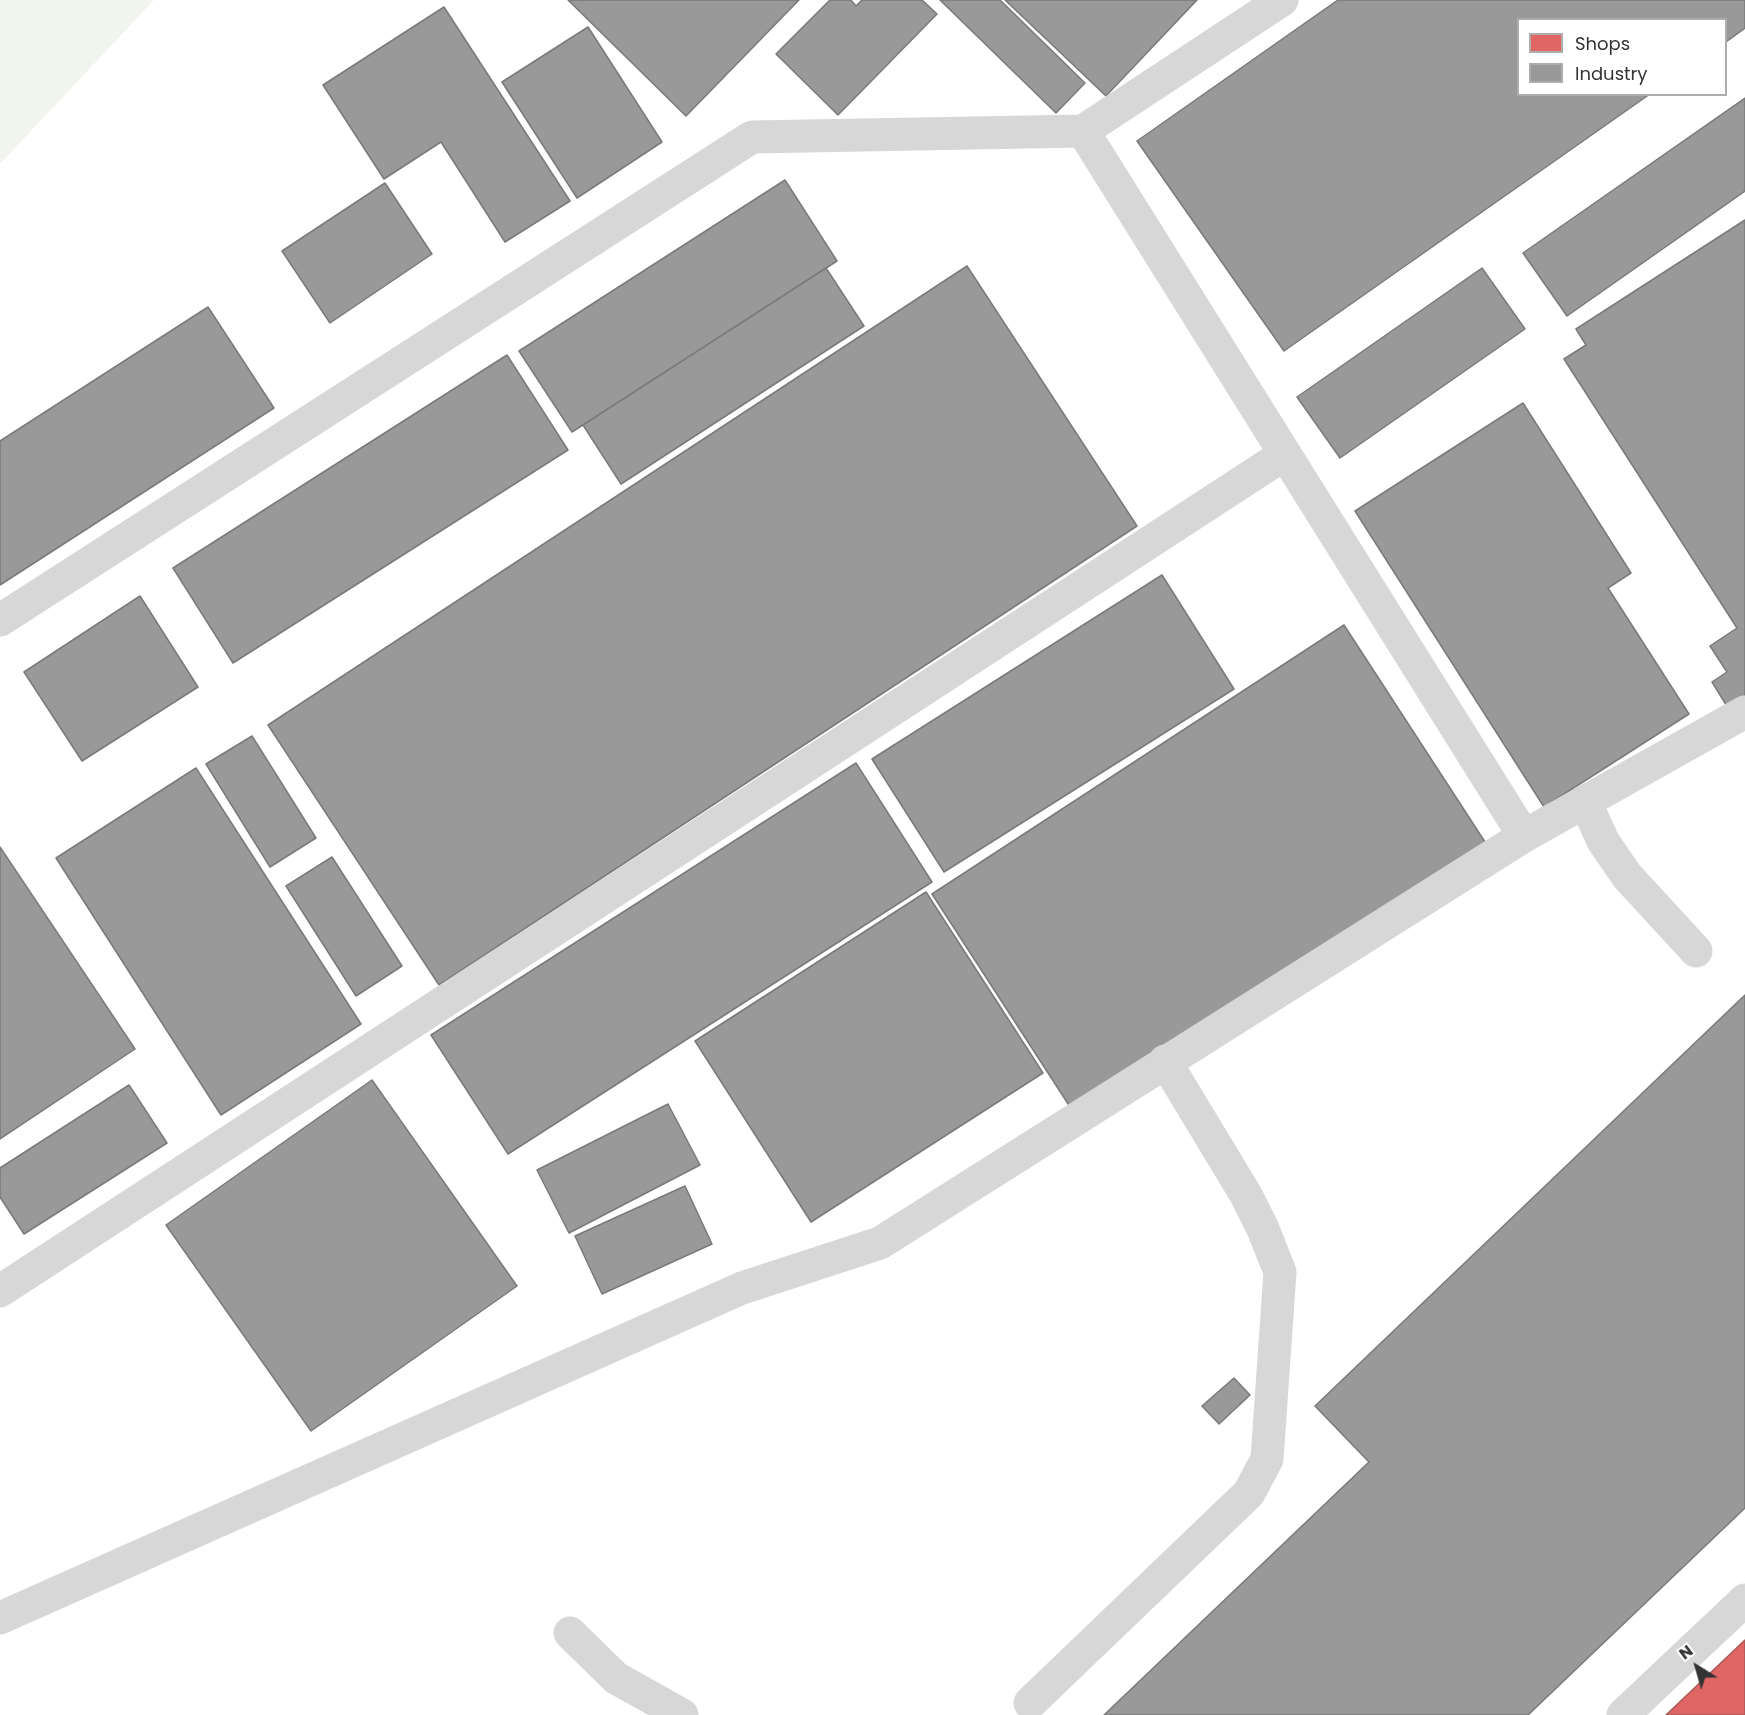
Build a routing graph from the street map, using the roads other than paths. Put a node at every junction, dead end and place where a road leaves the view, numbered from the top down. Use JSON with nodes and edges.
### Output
{"nodes":[{"id":1,"x":1282,"y":0,"type":"edge"},
{"id":2,"x":1083,"y":131,"type":"junction"},
{"id":3,"x":1286,"y":454,"type":"junction"},
{"id":4,"x":0,"y":620,"type":"edge"},
{"id":5,"x":1745,"y":712,"type":"edge"},
{"id":6,"x":1585,"y":801,"type":"junction"},
{"id":7,"x":1524,"y":836,"type":"junction"},
{"id":8,"x":1696,"y":951,"type":"dead end"},
{"id":9,"x":1165,"y":1061,"type":"junction"},
{"id":10,"x":0,"y":1291,"type":"edge"},
{"id":11,"x":1745,"y":1600,"type":"edge"},
{"id":12,"x":0,"y":1618,"type":"edge"},
{"id":13,"x":570,"y":1633,"type":"dead end"},
{"id":14,"x":1030,"y":1702,"type":"dead end"},
{"id":15,"x":682,"y":1715,"type":"edge"},
{"id":16,"x":1623,"y":1715,"type":"edge"}],
"edges":[{"from":1,"to":2,"type":"lane"},
{"from":2,"to":3,"type":"lane"},
{"from":2,"to":4,"type":"lane"},
{"from":3,"to":7,"type":"lane"},
{"from":3,"to":10,"type":"lane"},
{"from":5,"to":6,"type":"lane"},
{"from":6,"to":7,"type":"lane"},
{"from":6,"to":8,"type":"lane"},
{"from":7,"to":9,"type":"lane"},
{"from":9,"to":12,"type":"lane"},
{"from":9,"to":14,"type":"lane"},
{"from":11,"to":16,"type":"lane"},
{"from":13,"to":15,"type":"lane"}]}
